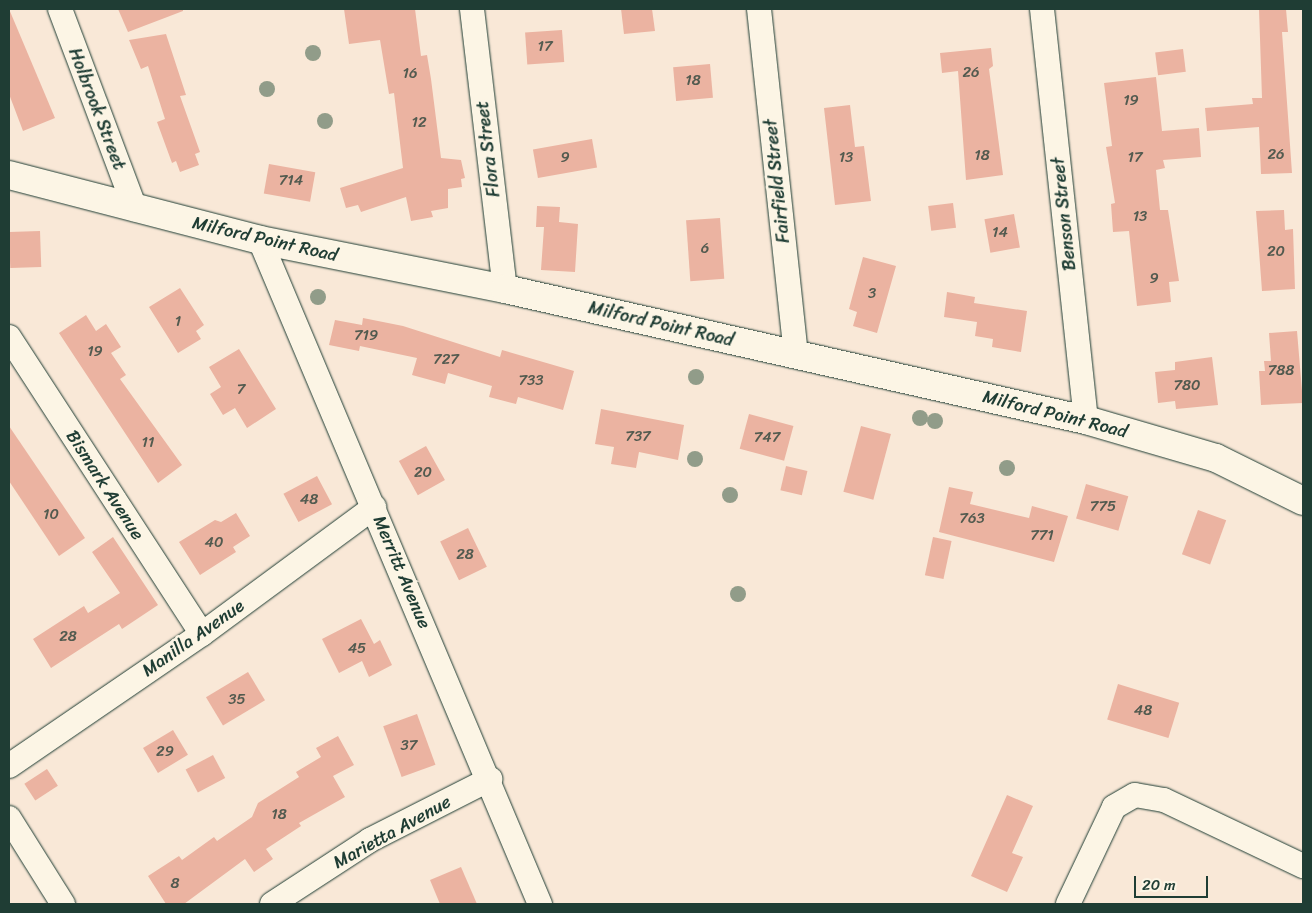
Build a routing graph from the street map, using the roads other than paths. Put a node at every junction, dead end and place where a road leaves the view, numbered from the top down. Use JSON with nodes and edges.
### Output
{"nodes":[{"id":1,"x":60,"y":9,"type":"edge"},
{"id":2,"x":472,"y":9,"type":"edge"},
{"id":3,"x":759,"y":9,"type":"edge"},
{"id":4,"x":1042,"y":9,"type":"edge"},
{"id":5,"x":9,"y":175,"type":"edge"},
{"id":6,"x":135,"y":209,"type":"junction"},
{"id":7,"x":260,"y":240,"type":"junction"},
{"id":8,"x":505,"y":289,"type":"junction"},
{"id":9,"x":9,"y":337,"type":"edge"},
{"id":10,"x":796,"y":354,"type":"junction"},
{"id":11,"x":1086,"y":420,"type":"junction"},
{"id":12,"x":1303,"y":501,"type":"edge"},
{"id":13,"x":374,"y":507,"type":"junction"},
{"id":14,"x":202,"y":634,"type":"junction"},
{"id":15,"x":9,"y":766,"type":"edge"},
{"id":16,"x":490,"y":780,"type":"junction"},
{"id":17,"x":9,"y":818,"type":"edge"},
{"id":18,"x":1303,"y":866,"type":"edge"},
{"id":19,"x":63,"y":904,"type":"edge"},
{"id":20,"x":272,"y":904,"type":"edge"},
{"id":21,"x":540,"y":904,"type":"edge"},
{"id":22,"x":1068,"y":904,"type":"edge"}],
"edges":[{"from":1,"to":6,"type":"street","name":"Holbrook Street"},
{"from":2,"to":8,"type":"street","name":"Flora Street"},
{"from":3,"to":10,"type":"street","name":"Fairfield Street"},
{"from":4,"to":11,"type":"street","name":"Benson Street"},
{"from":5,"to":6,"type":"main road","name":"Milford Point Road"},
{"from":6,"to":7,"type":"main road","name":"Milford Point Road"},
{"from":7,"to":8,"type":"main road","name":"Milford Point Road"},
{"from":7,"to":13,"type":"street","name":"Merritt Avenue"},
{"from":8,"to":10,"type":"main road","name":"Milford Point Road"},
{"from":9,"to":14,"type":"street","name":"Bismark Avenue"},
{"from":10,"to":11,"type":"main road","name":"Milford Point Road"},
{"from":11,"to":12,"type":"main road","name":"Milford Point Road"},
{"from":13,"to":14,"type":"street","name":"Manilla Avenue"},
{"from":13,"to":16,"type":"street","name":"Merritt Avenue"},
{"from":14,"to":15,"type":"street","name":"Manilla Avenue"},
{"from":16,"to":20,"type":"street","name":"Marietta Avenue"},
{"from":16,"to":21,"type":"street","name":"Merritt Avenue"},
{"from":17,"to":19,"type":"street"},
{"from":18,"to":22,"type":"street"}]}
